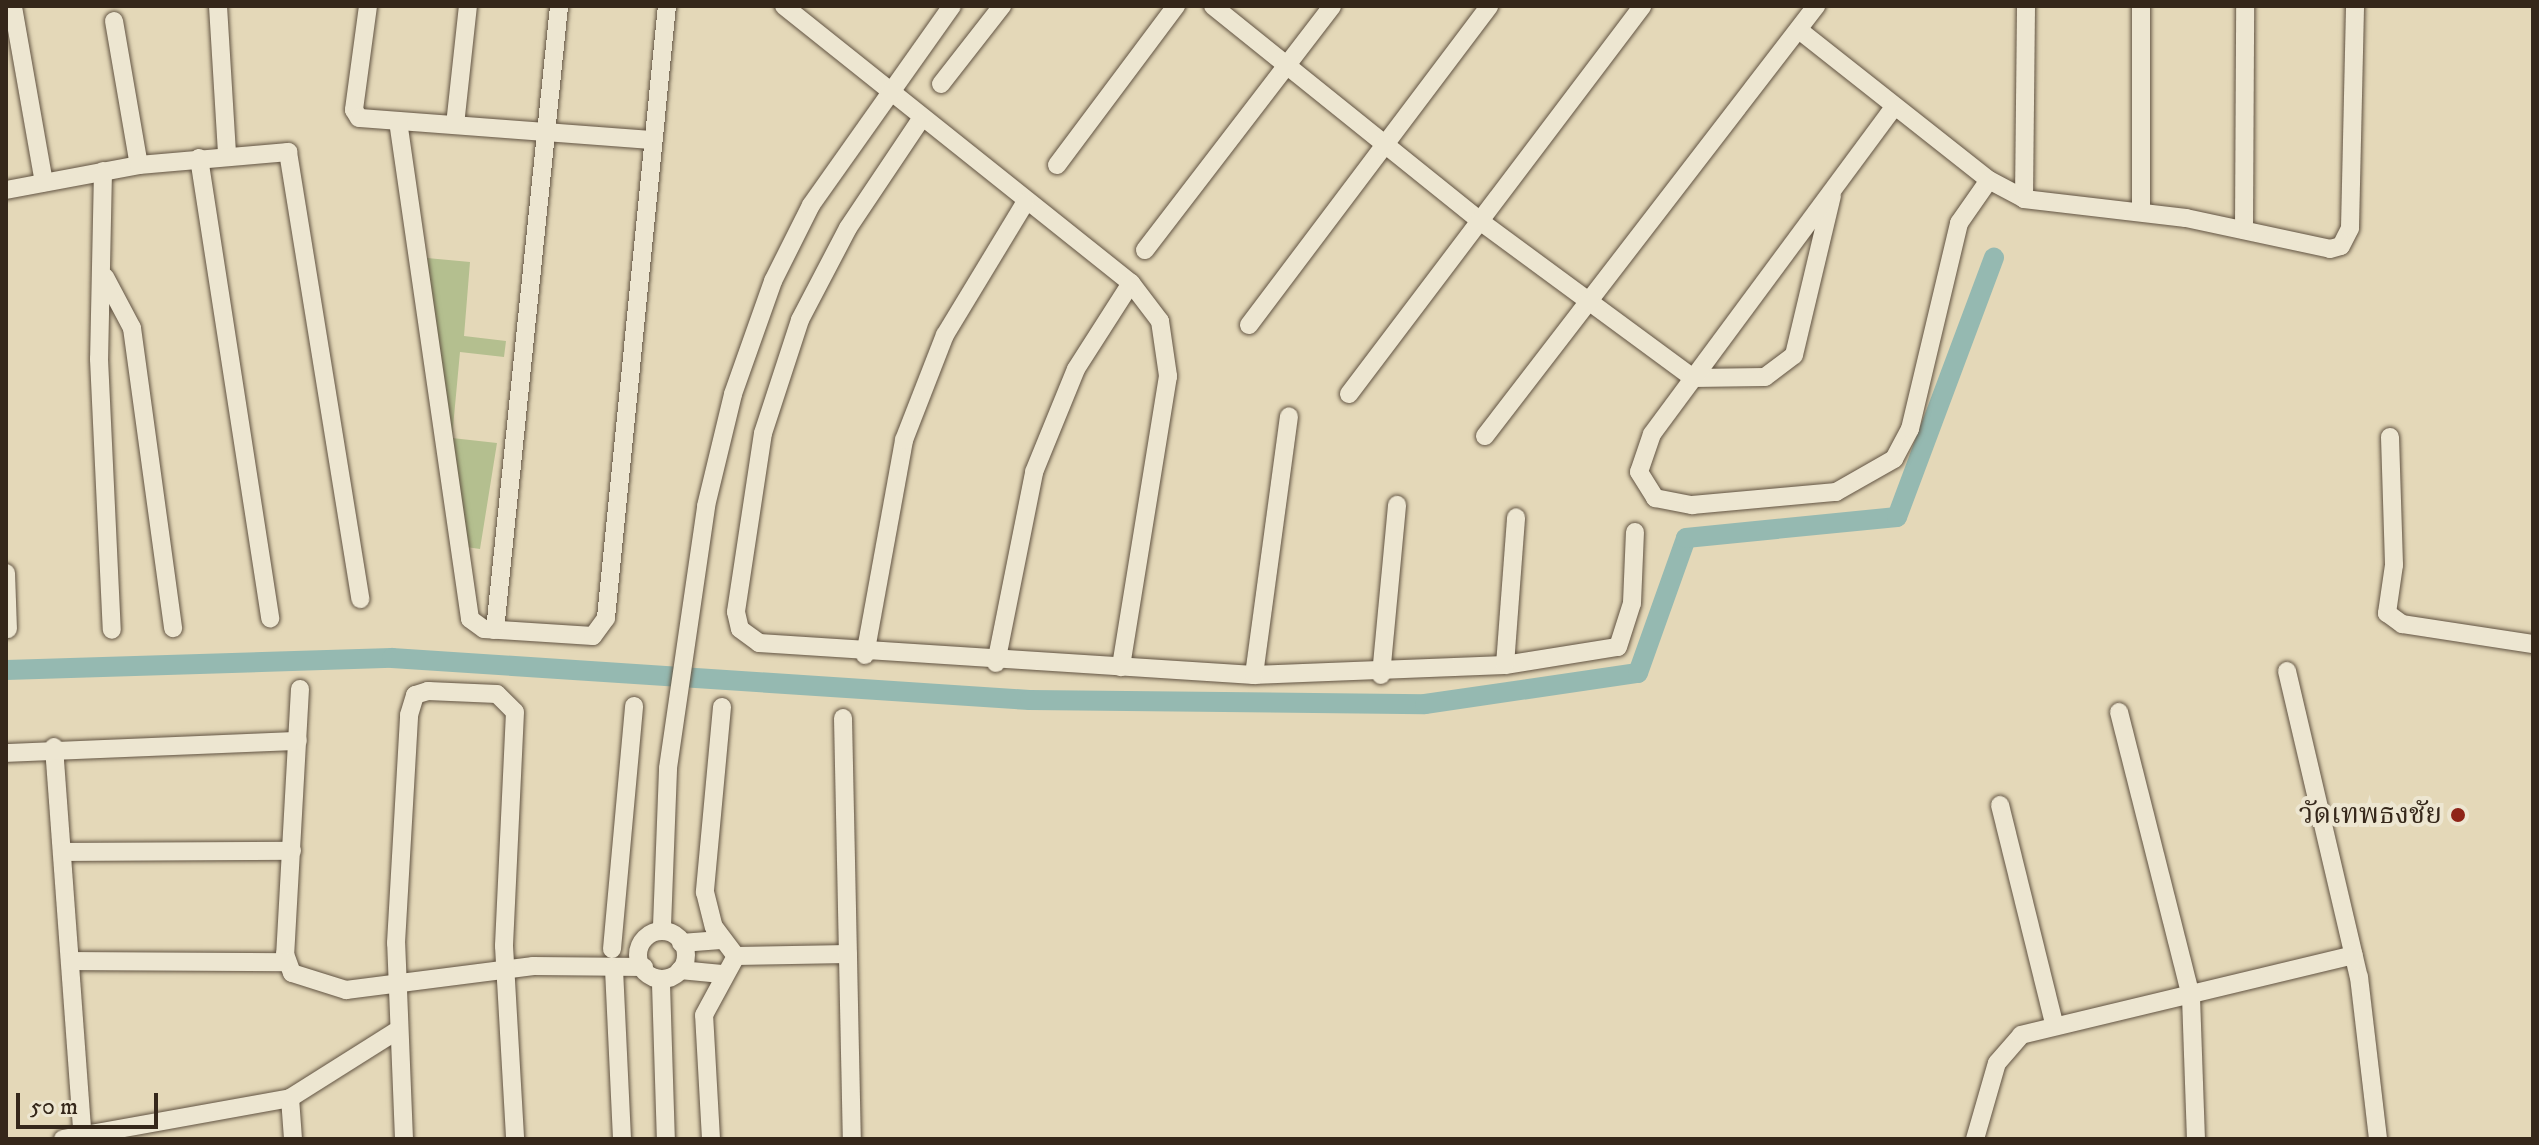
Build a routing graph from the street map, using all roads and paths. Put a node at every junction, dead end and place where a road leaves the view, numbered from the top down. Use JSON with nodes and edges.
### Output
{"nodes":[{"id":1,"x":218,"y":6,"type":"edge"},
{"id":2,"x":368,"y":6,"type":"edge"},
{"id":3,"x":468,"y":6,"type":"edge"},
{"id":4,"x":559,"y":6,"type":"edge"},
{"id":5,"x":667,"y":6,"type":"edge"},
{"id":6,"x":784,"y":6,"type":"edge"},
{"id":7,"x":952,"y":6,"type":"edge"},
{"id":8,"x":1002,"y":6,"type":"edge"},
{"id":9,"x":1176,"y":6,"type":"edge"},
{"id":10,"x":1213,"y":6,"type":"edge"},
{"id":11,"x":1332,"y":6,"type":"edge"},
{"id":12,"x":1489,"y":6,"type":"edge"},
{"id":13,"x":1642,"y":6,"type":"edge"},
{"id":14,"x":1816,"y":6,"type":"edge"},
{"id":15,"x":2026,"y":6,"type":"edge"},
{"id":16,"x":2141,"y":6,"type":"edge"},
{"id":17,"x":2245,"y":6,"type":"edge"},
{"id":18,"x":2355,"y":6,"type":"edge"},
{"id":19,"x":13,"y":7,"type":"edge"},
{"id":20,"x":114,"y":21,"type":"dead end"},
{"id":21,"x":1799,"y":30,"type":"junction"},
{"id":22,"x":1288,"y":65,"type":"junction"},
{"id":23,"x":941,"y":84,"type":"dead end"},
{"id":24,"x":887,"y":89,"type":"junction"},
{"id":25,"x":1894,"y":107,"type":"junction"},
{"id":26,"x":921,"y":119,"type":"junction"},
{"id":27,"x":398,"y":121,"type":"junction"},
{"id":28,"x":455,"y":125,"type":"junction"},
{"id":29,"x":546,"y":132,"type":"junction"},
{"id":30,"x":652,"y":140,"type":"junction"},
{"id":31,"x":1385,"y":140,"type":"junction"},
{"id":32,"x":227,"y":155,"type":"junction"},
{"id":33,"x":199,"y":158,"type":"junction"},
{"id":34,"x":139,"y":165,"type":"junction"},
{"id":35,"x":1057,"y":165,"type":"dead end"},
{"id":36,"x":103,"y":171,"type":"junction"},
{"id":37,"x":1989,"y":180,"type":"junction"},
{"id":38,"x":44,"y":182,"type":"junction"},
{"id":39,"x":1833,"y":188,"type":"junction"},
{"id":40,"x":6,"y":190,"type":"edge"},
{"id":41,"x":2024,"y":199,"type":"junction"},
{"id":42,"x":1025,"y":203,"type":"junction"},
{"id":43,"x":2141,"y":211,"type":"junction"},
{"id":44,"x":1480,"y":221,"type":"junction"},
{"id":45,"x":2244,"y":230,"type":"junction"},
{"id":46,"x":1145,"y":250,"type":"dead end"},
{"id":47,"x":105,"y":277,"type":"junction"},
{"id":48,"x":1131,"y":283,"type":"junction"},
{"id":49,"x":1592,"y":300,"type":"junction"},
{"id":50,"x":1249,"y":325,"type":"dead end"},
{"id":51,"x":1693,"y":378,"type":"junction"},
{"id":52,"x":1349,"y":394,"type":"dead end"},
{"id":53,"x":1289,"y":416,"type":"dead end"},
{"id":54,"x":1485,"y":436,"type":"dead end"},
{"id":55,"x":2390,"y":437,"type":"dead end"},
{"id":56,"x":1397,"y":505,"type":"dead end"},
{"id":57,"x":1516,"y":517,"type":"dead end"},
{"id":58,"x":1635,"y":532,"type":"dead end"},
{"id":59,"x":6,"y":573,"type":"edge"},
{"id":60,"x":360,"y":599,"type":"dead end"},
{"id":61,"x":270,"y":619,"type":"dead end"},
{"id":62,"x":173,"y":628,"type":"dead end"},
{"id":63,"x":8,"y":629,"type":"dead end"},
{"id":64,"x":112,"y":630,"type":"dead end"},
{"id":65,"x":495,"y":630,"type":"junction"},
{"id":66,"x":2533,"y":644,"type":"edge"},
{"id":67,"x":865,"y":655,"type":"junction"},
{"id":68,"x":996,"y":663,"type":"junction"},
{"id":69,"x":1505,"y":665,"type":"junction"},
{"id":70,"x":1121,"y":667,"type":"junction"},
{"id":71,"x":2287,"y":671,"type":"dead end"},
{"id":72,"x":1254,"y":675,"type":"junction"},
{"id":73,"x":1381,"y":675,"type":"junction"},
{"id":74,"x":300,"y":689,"type":"dead end"},
{"id":75,"x":634,"y":706,"type":"dead end"},
{"id":76,"x":722,"y":707,"type":"dead end"},
{"id":77,"x":2119,"y":712,"type":"dead end"},
{"id":78,"x":843,"y":718,"type":"dead end"},
{"id":79,"x":298,"y":741,"type":"junction"},
{"id":80,"x":54,"y":747,"type":"junction"},
{"id":81,"x":6,"y":753,"type":"edge"},
{"id":82,"x":2000,"y":805,"type":"dead end"},
{"id":83,"x":292,"y":851,"type":"junction"},
{"id":84,"x":63,"y":852,"type":"junction"},
{"id":85,"x":662,"y":926,"type":"junction"},
{"id":86,"x":721,"y":940,"type":"junction"},
{"id":87,"x":681,"y":943,"type":"junction"},
{"id":88,"x":612,"y":949,"type":"junction"},
{"id":89,"x":848,"y":954,"type":"junction"},
{"id":90,"x":2354,"y":955,"type":"junction"},
{"id":91,"x":736,"y":956,"type":"junction"},
{"id":92,"x":644,"y":958,"type":"junction"},
{"id":93,"x":71,"y":961,"type":"junction"},
{"id":94,"x":285,"y":962,"type":"junction"},
{"id":95,"x":595,"y":963,"type":"junction"},
{"id":96,"x":505,"y":969,"type":"junction"},
{"id":97,"x":614,"y":969,"type":"junction"},
{"id":98,"x":680,"y":970,"type":"junction"},
{"id":99,"x":722,"y":974,"type":"junction"},
{"id":100,"x":661,"y":984,"type":"junction"},
{"id":101,"x":393,"y":986,"type":"junction"},
{"id":102,"x":2191,"y":997,"type":"junction"},
{"id":103,"x":2054,"y":1024,"type":"junction"},
{"id":104,"x":395,"y":1032,"type":"junction"},
{"id":105,"x":290,"y":1098,"type":"junction"},
{"id":106,"x":189,"y":1130,"type":"edge"},
{"id":107,"x":83,"y":1138,"type":"edge"},
{"id":108,"x":63,"y":1139,"type":"edge"},
{"id":109,"x":293,"y":1139,"type":"edge"},
{"id":110,"x":404,"y":1139,"type":"edge"},
{"id":111,"x":515,"y":1139,"type":"edge"},
{"id":112,"x":622,"y":1139,"type":"edge"},
{"id":113,"x":666,"y":1139,"type":"edge"},
{"id":114,"x":711,"y":1139,"type":"edge"},
{"id":115,"x":852,"y":1139,"type":"edge"},
{"id":116,"x":1975,"y":1139,"type":"edge"},
{"id":117,"x":2196,"y":1139,"type":"edge"},
{"id":118,"x":2378,"y":1139,"type":"edge"}],
"edges":[{"from":1,"to":32,"type":"street"},
{"from":2,"to":27,"type":"street"},
{"from":3,"to":28,"type":"street"},
{"from":4,"to":29,"type":"street"},
{"from":5,"to":30,"type":"street"},
{"from":6,"to":24,"type":"street"},
{"from":7,"to":24,"type":"street"},
{"from":8,"to":23,"type":"street"},
{"from":9,"to":35,"type":"street"},
{"from":10,"to":22,"type":"street"},
{"from":11,"to":22,"type":"street"},
{"from":12,"to":31,"type":"street"},
{"from":13,"to":44,"type":"street"},
{"from":14,"to":21,"type":"street"},
{"from":15,"to":41,"type":"street"},
{"from":16,"to":43,"type":"street"},
{"from":17,"to":45,"type":"street"},
{"from":18,"to":45,"type":"street"},
{"from":19,"to":38,"type":"street"},
{"from":20,"to":34,"type":"street"},
{"from":21,"to":25,"type":"street"},
{"from":21,"to":49,"type":"street"},
{"from":22,"to":31,"type":"street"},
{"from":22,"to":46,"type":"street"},
{"from":24,"to":26,"type":"street"},
{"from":24,"to":85,"type":"street"},
{"from":25,"to":37,"type":"street"},
{"from":25,"to":39,"type":"street"},
{"from":26,"to":42,"type":"street"},
{"from":26,"to":67,"type":"street"},
{"from":27,"to":28,"type":"street"},
{"from":27,"to":65,"type":"street"},
{"from":28,"to":29,"type":"street"},
{"from":29,"to":30,"type":"street"},
{"from":29,"to":65,"type":"street"},
{"from":30,"to":65,"type":"street"},
{"from":31,"to":44,"type":"street"},
{"from":31,"to":50,"type":"street"},
{"from":32,"to":33,"type":"street"},
{"from":32,"to":60,"type":"street"},
{"from":33,"to":34,"type":"street"},
{"from":33,"to":61,"type":"street"},
{"from":34,"to":36,"type":"street"},
{"from":36,"to":38,"type":"street"},
{"from":36,"to":47,"type":"street"},
{"from":37,"to":41,"type":"street"},
{"from":37,"to":51,"type":"street"},
{"from":38,"to":40,"type":"street"},
{"from":39,"to":51,"type":"street"},
{"from":39,"to":51,"type":"street"},
{"from":41,"to":43,"type":"street"},
{"from":42,"to":48,"type":"street"},
{"from":42,"to":67,"type":"street"},
{"from":43,"to":45,"type":"street"},
{"from":44,"to":49,"type":"street"},
{"from":44,"to":52,"type":"street"},
{"from":47,"to":62,"type":"street"},
{"from":47,"to":64,"type":"street"},
{"from":48,"to":68,"type":"street"},
{"from":48,"to":70,"type":"street"},
{"from":49,"to":51,"type":"street"},
{"from":49,"to":54,"type":"street"},
{"from":53,"to":72,"type":"street"},
{"from":55,"to":66,"type":"street"},
{"from":56,"to":73,"type":"street"},
{"from":57,"to":69,"type":"street"},
{"from":58,"to":69,"type":"street"},
{"from":59,"to":63,"type":"street"},
{"from":67,"to":68,"type":"street"},
{"from":68,"to":70,"type":"street"},
{"from":69,"to":73,"type":"street"},
{"from":70,"to":72,"type":"street"},
{"from":71,"to":90,"type":"street"},
{"from":72,"to":73,"type":"street"},
{"from":74,"to":79,"type":"street"},
{"from":75,"to":88,"type":"street"},
{"from":76,"to":86,"type":"street"},
{"from":77,"to":102,"type":"street"},
{"from":78,"to":89,"type":"street"},
{"from":79,"to":80,"type":"street"},
{"from":79,"to":83,"type":"street"},
{"from":80,"to":81,"type":"street"},
{"from":80,"to":84,"type":"street"},
{"from":82,"to":103,"type":"street"},
{"from":83,"to":84,"type":"street"},
{"from":83,"to":94,"type":"street"},
{"from":84,"to":93,"type":"street"},
{"from":85,"to":87,"type":"street"},
{"from":85,"to":92,"type":"street"},
{"from":86,"to":87,"type":"street"},
{"from":86,"to":91,"type":"street"},
{"from":87,"to":98,"type":"street"},
{"from":88,"to":92,"type":"street"},
{"from":88,"to":95,"type":"street"},
{"from":89,"to":91,"type":"street"},
{"from":89,"to":115,"type":"street"},
{"from":90,"to":102,"type":"street"},
{"from":90,"to":118,"type":"street"},
{"from":91,"to":99,"type":"street"},
{"from":92,"to":97,"type":"street"},
{"from":92,"to":100,"type":"street"},
{"from":93,"to":94,"type":"street"},
{"from":93,"to":107,"type":"street"},
{"from":94,"to":101,"type":"street"},
{"from":95,"to":96,"type":"street"},
{"from":95,"to":97,"type":"street"},
{"from":96,"to":101,"type":"street"},
{"from":96,"to":101,"type":"street"},
{"from":96,"to":111,"type":"street"},
{"from":97,"to":112,"type":"street"},
{"from":98,"to":99,"type":"street"},
{"from":98,"to":100,"type":"street"},
{"from":99,"to":114,"type":"street"},
{"from":100,"to":113,"type":"street"},
{"from":101,"to":104,"type":"street"},
{"from":102,"to":103,"type":"street"},
{"from":102,"to":117,"type":"street"},
{"from":103,"to":116,"type":"street"},
{"from":104,"to":105,"type":"street"},
{"from":104,"to":110,"type":"street"},
{"from":105,"to":106,"type":"street"},
{"from":105,"to":109,"type":"street"},
{"from":106,"to":107,"type":"street"},
{"from":107,"to":108,"type":"street"}]}
